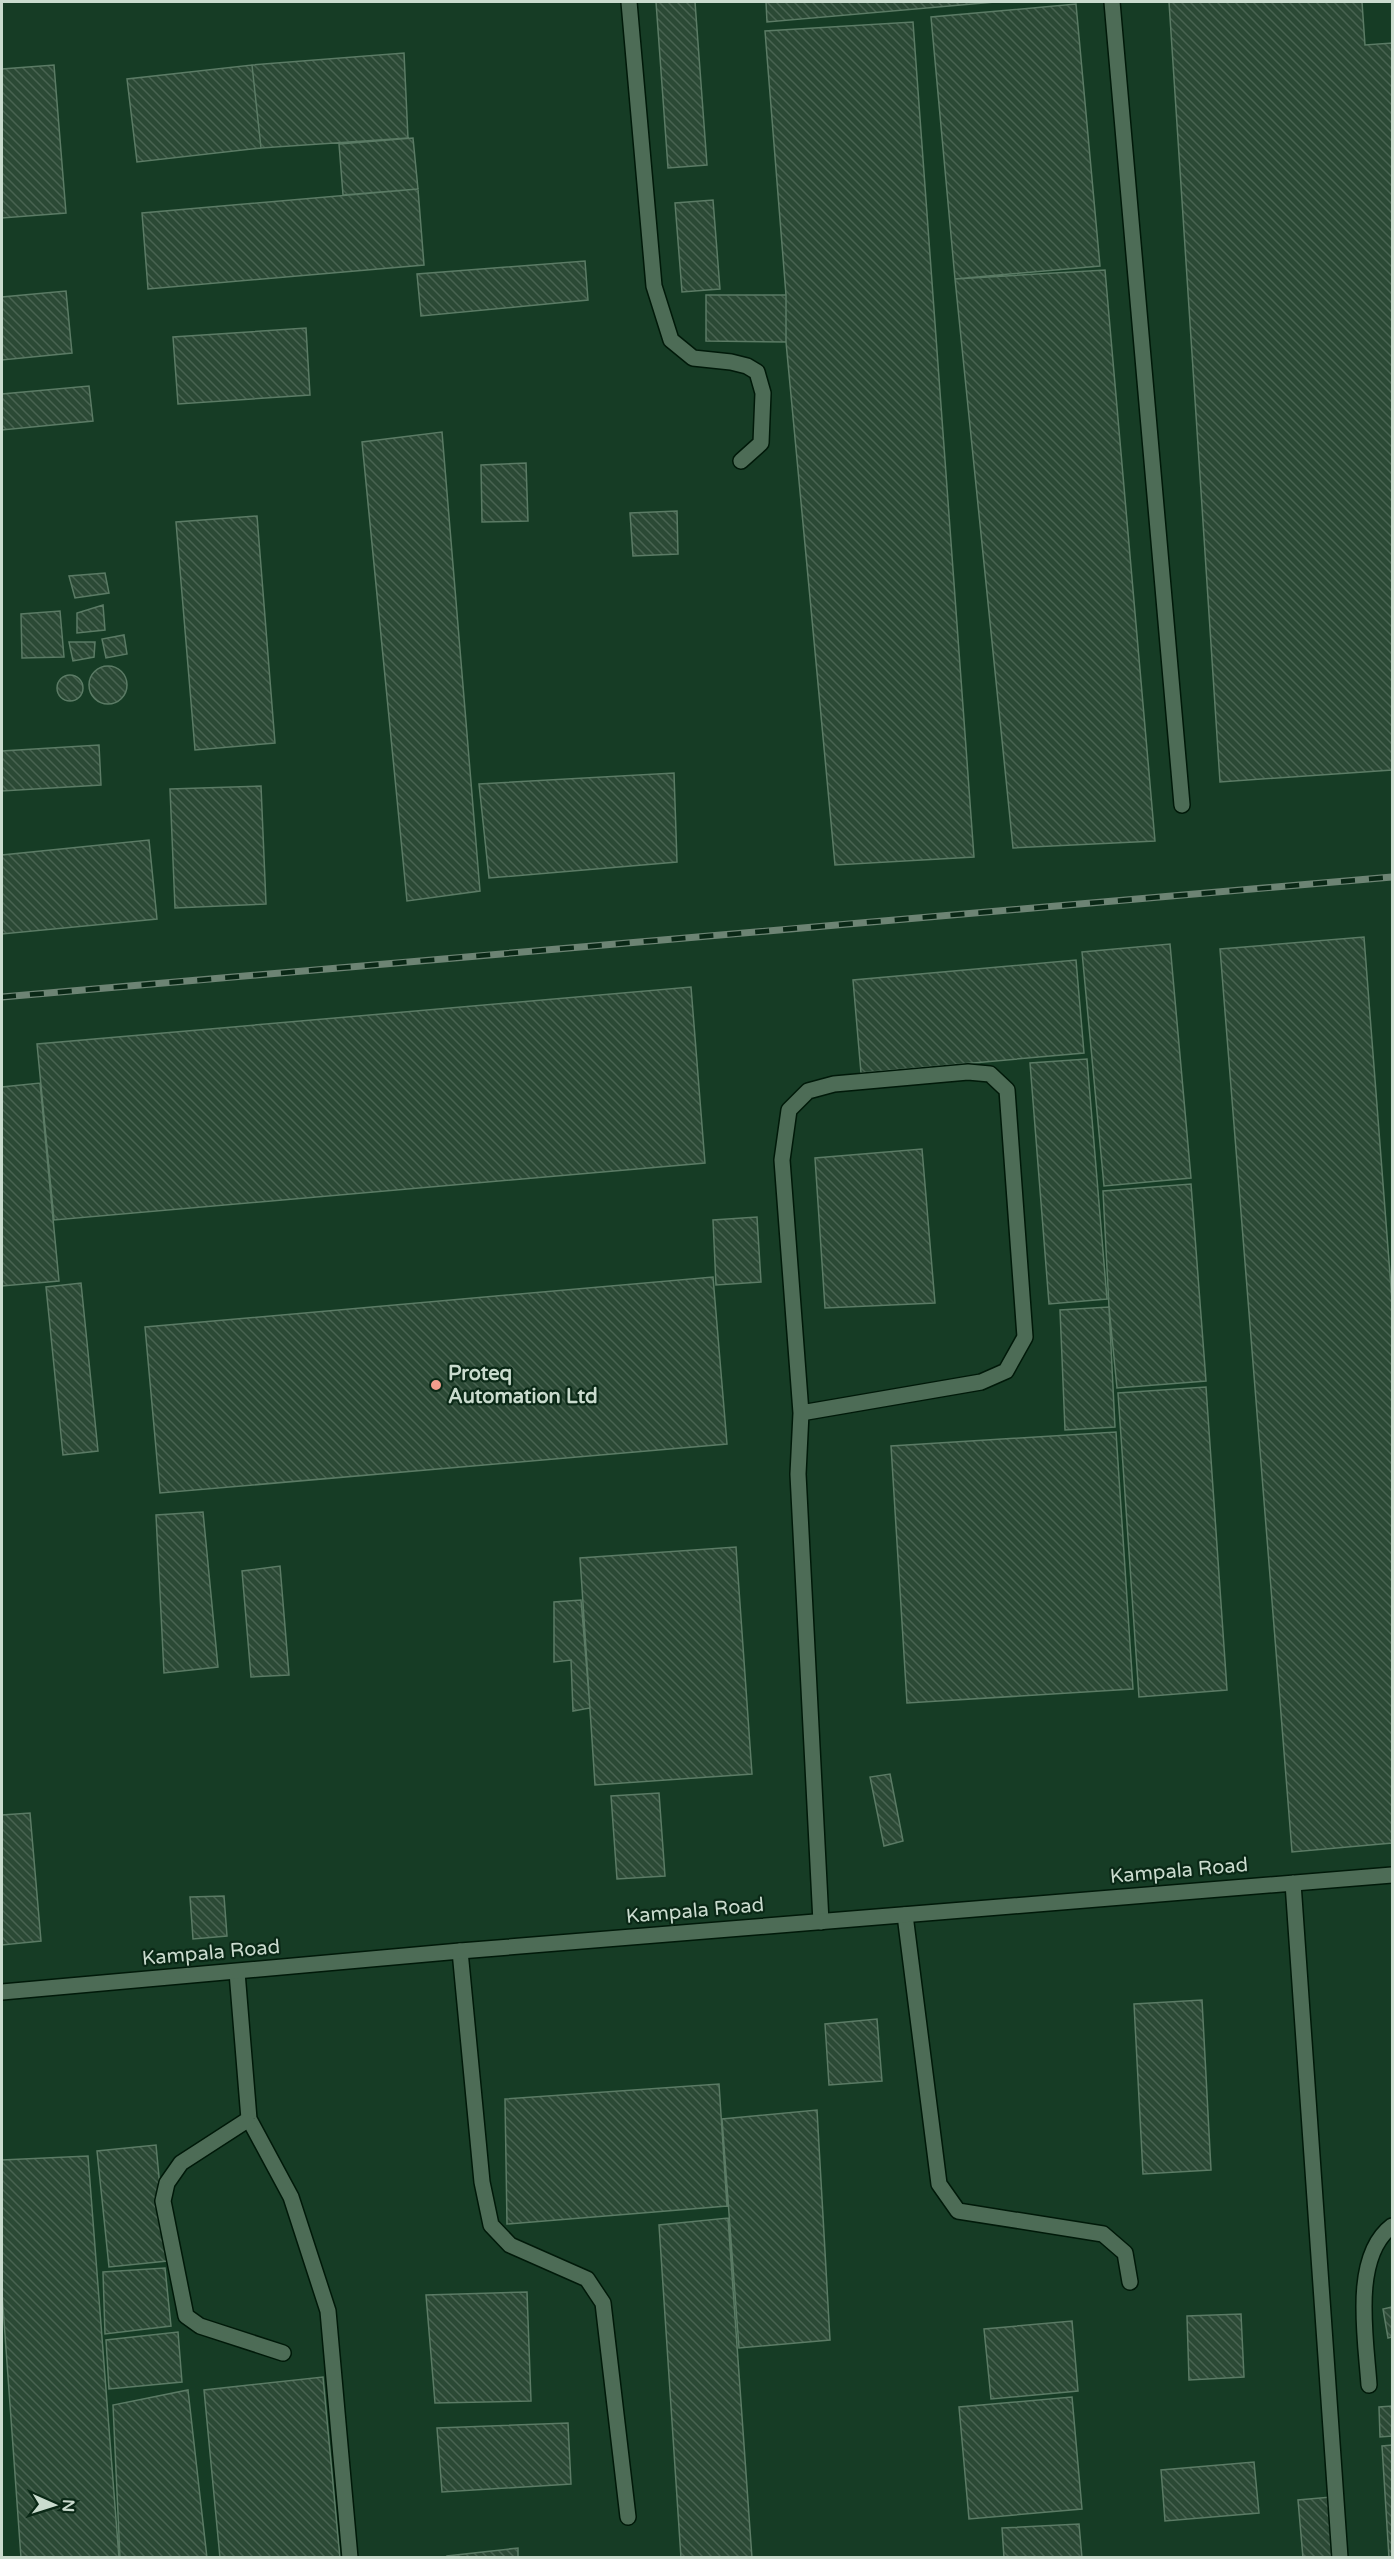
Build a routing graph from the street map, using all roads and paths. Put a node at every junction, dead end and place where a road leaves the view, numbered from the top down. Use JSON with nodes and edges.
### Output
{"nodes":[{"id":1,"x":629,"y":2,"type":"edge"},
{"id":2,"x":1112,"y":2,"type":"edge"},
{"id":3,"x":741,"y":461,"type":"dead end"},
{"id":4,"x":1182,"y":805,"type":"dead end"},
{"id":5,"x":801,"y":1413,"type":"junction"},
{"id":6,"x":1392,"y":1875,"type":"edge"},
{"id":7,"x":1293,"y":1883,"type":"junction"},
{"id":8,"x":905,"y":1915,"type":"junction"},
{"id":9,"x":821,"y":1922,"type":"junction"},
{"id":10,"x":460,"y":1951,"type":"junction"},
{"id":11,"x":237,"y":1972,"type":"junction"},
{"id":12,"x":2,"y":1992,"type":"edge"},
{"id":13,"x":249,"y":2119,"type":"junction"},
{"id":14,"x":1392,"y":2226,"type":"edge"},
{"id":15,"x":1130,"y":2282,"type":"dead end"},
{"id":16,"x":283,"y":2353,"type":"dead end"},
{"id":17,"x":1369,"y":2385,"type":"dead end"},
{"id":18,"x":628,"y":2517,"type":"dead end"},
{"id":19,"x":350,"y":2558,"type":"edge"},
{"id":20,"x":1340,"y":2558,"type":"edge"}],
"edges":[{"from":1,"to":3,"type":"street"},
{"from":2,"to":4,"type":"street"},
{"from":5,"to":5,"type":"street"},
{"from":5,"to":9,"type":"street"},
{"from":6,"to":7,"type":"street","name":"Kampala Road"},
{"from":7,"to":8,"type":"street","name":"Kampala Road"},
{"from":7,"to":20,"type":"street"},
{"from":8,"to":9,"type":"street","name":"Kampala Road"},
{"from":8,"to":15,"type":"street"},
{"from":9,"to":10,"type":"street","name":"Kampala Road"},
{"from":10,"to":11,"type":"street","name":"Kampala Road"},
{"from":10,"to":18,"type":"street"},
{"from":11,"to":12,"type":"street","name":"Kampala Road"},
{"from":11,"to":13,"type":"street"},
{"from":13,"to":16,"type":"street"},
{"from":13,"to":19,"type":"street"},
{"from":14,"to":17,"type":"street"}]}
